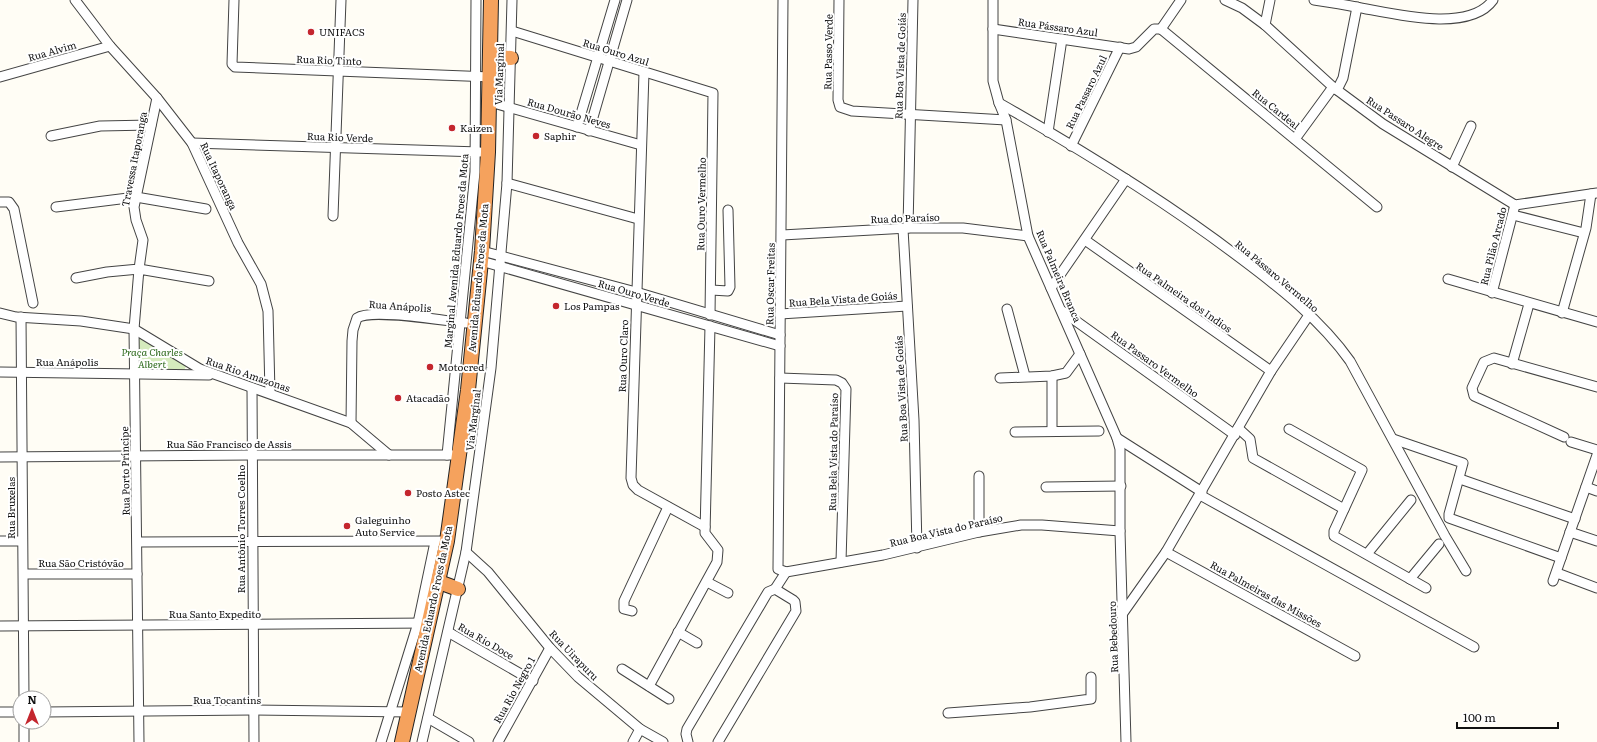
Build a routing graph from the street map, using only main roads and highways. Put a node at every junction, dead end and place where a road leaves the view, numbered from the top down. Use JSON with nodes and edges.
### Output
{"nodes":[{"id":1,"x":491,"y":0,"type":"edge"},
{"id":2,"x":491,"y":57,"type":"junction"},
{"id":3,"x":511,"y":58,"type":"road end"},
{"id":4,"x":439,"y":582,"type":"junction"},
{"id":5,"x":458,"y":589,"type":"road end"},
{"id":6,"x":402,"y":742,"type":"edge"}],
"edges":[{"from":1,"to":2,"type":"highway","name":"Avenida Eduardo Froes da Mota"},
{"from":2,"to":3,"type":"highway"},
{"from":2,"to":4,"type":"highway","name":"Avenida Eduardo Froes da Mota"},
{"from":4,"to":5,"type":"highway"},
{"from":4,"to":6,"type":"highway","name":"Avenida Eduardo Froes da Mota"}]}
